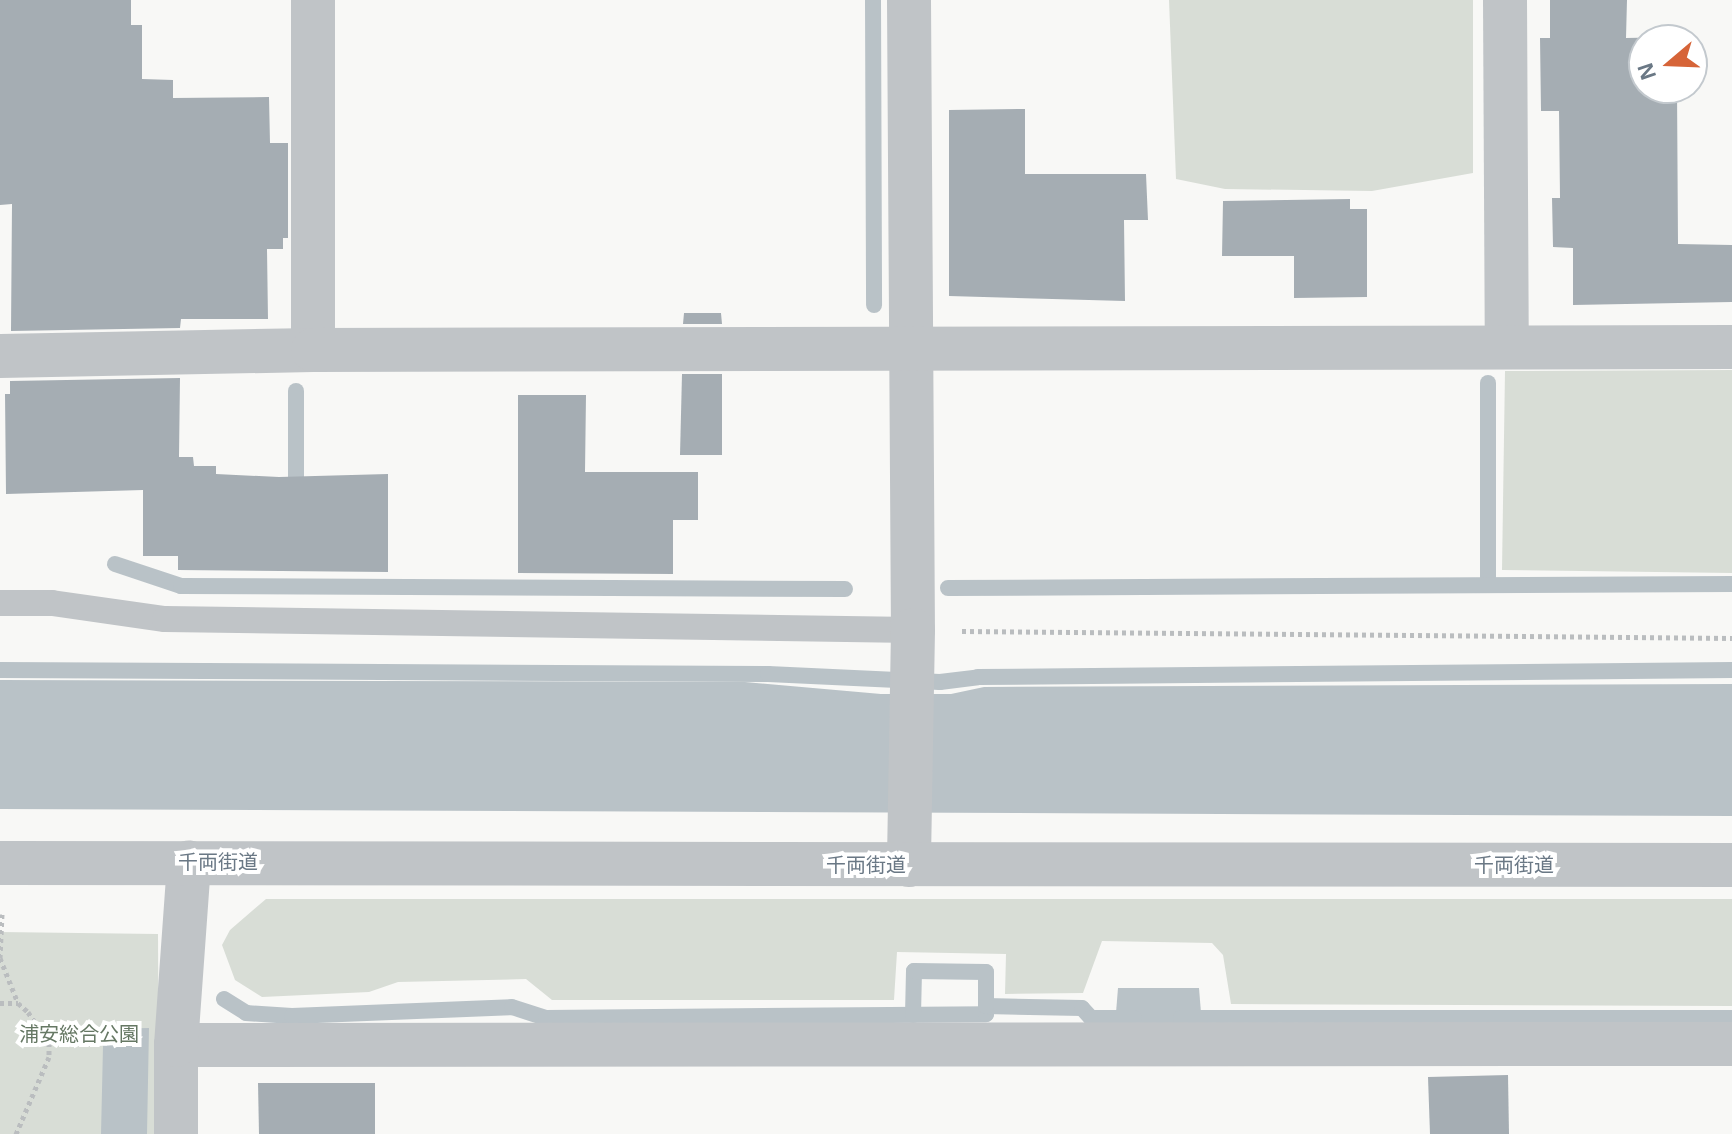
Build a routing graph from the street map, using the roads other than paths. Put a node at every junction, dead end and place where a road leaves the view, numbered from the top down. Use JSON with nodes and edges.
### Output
{"nodes":[{"id":1,"x":313,"y":0,"type":"edge"},
{"id":2,"x":909,"y":0,"type":"edge"},
{"id":3,"x":1505,"y":0,"type":"edge"},
{"id":4,"x":1507,"y":346,"type":"junction"},
{"id":5,"x":1732,"y":347,"type":"edge"},
{"id":6,"x":313,"y":350,"type":"junction"},
{"id":7,"x":909,"y":353,"type":"junction"},
{"id":8,"x":0,"y":356,"type":"edge"},
{"id":9,"x":0,"y":603,"type":"edge"},
{"id":10,"x":913,"y":646,"type":"junction"},
{"id":11,"x":909,"y":844,"type":"junction"},
{"id":12,"x":189,"y":862,"type":"junction"},
{"id":13,"x":0,"y":863,"type":"edge"},
{"id":14,"x":1732,"y":865,"type":"edge"},
{"id":15,"x":1732,"y":1044,"type":"edge"},
{"id":16,"x":176,"y":1045,"type":"junction"},
{"id":17,"x":176,"y":1134,"type":"edge"}],
"edges":[{"from":1,"to":6,"type":"street"},
{"from":2,"to":7,"type":"street"},
{"from":3,"to":4,"type":"street"},
{"from":4,"to":5,"type":"street"},
{"from":4,"to":7,"type":"street"},
{"from":6,"to":7,"type":"street"},
{"from":6,"to":8,"type":"street"},
{"from":7,"to":10,"type":"street"},
{"from":9,"to":10,"type":"lane"},
{"from":10,"to":11,"type":"street"},
{"from":11,"to":12,"type":"street","name":"千両街道"},
{"from":11,"to":14,"type":"street","name":"千両街道"},
{"from":12,"to":13,"type":"street","name":"千両街道"},
{"from":12,"to":16,"type":"street"},
{"from":15,"to":16,"type":"street"},
{"from":16,"to":17,"type":"street"}]}
